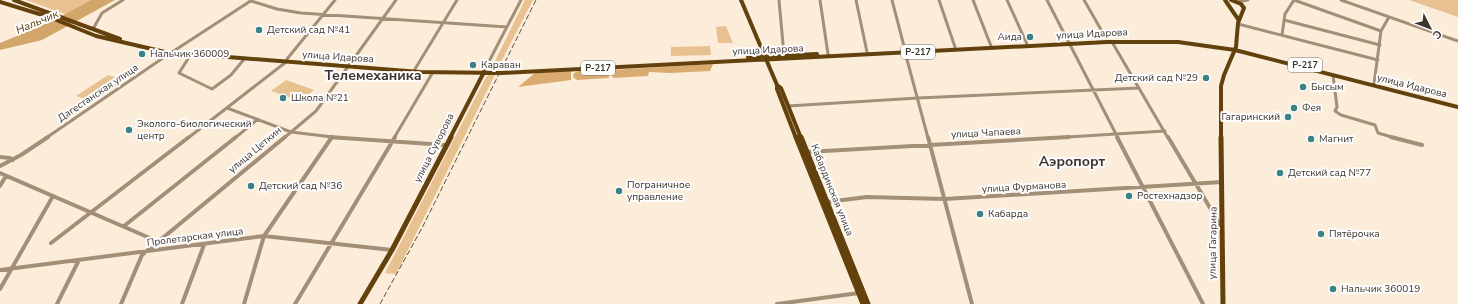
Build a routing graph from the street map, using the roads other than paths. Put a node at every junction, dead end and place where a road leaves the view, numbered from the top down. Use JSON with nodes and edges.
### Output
{"nodes":[{"id":1,"x":14,"y":0,"type":"edge"},
{"id":2,"x":123,"y":0,"type":"edge"},
{"id":3,"x":252,"y":0,"type":"edge"},
{"id":4,"x":335,"y":0,"type":"edge"},
{"id":5,"x":396,"y":0,"type":"edge"},
{"id":6,"x":457,"y":0,"type":"edge"},
{"id":7,"x":521,"y":0,"type":"edge"},
{"id":8,"x":741,"y":0,"type":"edge"},
{"id":9,"x":779,"y":0,"type":"edge"},
{"id":10,"x":820,"y":0,"type":"edge"},
{"id":11,"x":856,"y":0,"type":"edge"},
{"id":12,"x":892,"y":0,"type":"edge"},
{"id":13,"x":939,"y":0,"type":"edge"},
{"id":14,"x":973,"y":0,"type":"edge"},
{"id":15,"x":1007,"y":0,"type":"edge"},
{"id":16,"x":1047,"y":0,"type":"edge"},
{"id":17,"x":1084,"y":0,"type":"edge"},
{"id":18,"x":1248,"y":0,"type":"edge"},
{"id":19,"x":1294,"y":0,"type":"edge"},
{"id":20,"x":1341,"y":0,"type":"edge"},
{"id":21,"x":1234,"y":1,"type":"edge"},
{"id":22,"x":0,"y":2,"type":"edge"},
{"id":23,"x":1226,"y":2,"type":"edge"},
{"id":24,"x":1230,"y":8,"type":"junction"},
{"id":25,"x":1244,"y":9,"type":"junction"},
{"id":26,"x":323,"y":15,"type":"junction"},
{"id":27,"x":1389,"y":17,"type":"junction"},
{"id":28,"x":382,"y":18,"type":"junction"},
{"id":29,"x":1284,"y":20,"type":"junction"},
{"id":30,"x":443,"y":22,"type":"junction"},
{"id":31,"x":1238,"y":22,"type":"junction"},
{"id":32,"x":507,"y":27,"type":"junction"},
{"id":33,"x":93,"y":29,"type":"junction"},
{"id":34,"x":1381,"y":31,"type":"junction"},
{"id":35,"x":1282,"y":35,"type":"junction"},
{"id":36,"x":1107,"y":40,"type":"junction"},
{"id":37,"x":1112,"y":42,"type":"junction"},
{"id":38,"x":1458,"y":42,"type":"edge"},
{"id":39,"x":1070,"y":43,"type":"junction"},
{"id":40,"x":1027,"y":44,"type":"junction"},
{"id":41,"x":1380,"y":45,"type":"junction"},
{"id":42,"x":991,"y":46,"type":"junction"},
{"id":43,"x":955,"y":47,"type":"junction"},
{"id":44,"x":1235,"y":48,"type":"junction"},
{"id":45,"x":905,"y":51,"type":"junction"},
{"id":46,"x":172,"y":52,"type":"junction"},
{"id":47,"x":867,"y":52,"type":"junction"},
{"id":48,"x":191,"y":54,"type":"junction"},
{"id":49,"x":828,"y":54,"type":"junction"},
{"id":50,"x":784,"y":55,"type":"junction"},
{"id":51,"x":245,"y":58,"type":"junction"},
{"id":52,"x":765,"y":58,"type":"junction"},
{"id":53,"x":1378,"y":60,"type":"junction"},
{"id":54,"x":287,"y":61,"type":"junction"},
{"id":55,"x":349,"y":66,"type":"junction"},
{"id":56,"x":415,"y":69,"type":"junction"},
{"id":57,"x":433,"y":72,"type":"junction"},
{"id":58,"x":484,"y":72,"type":"junction"},
{"id":59,"x":1333,"y":75,"type":"junction"},
{"id":60,"x":1374,"y":84,"type":"junction"},
{"id":61,"x":777,"y":85,"type":"junction"},
{"id":62,"x":1139,"y":88,"type":"junction"},
{"id":63,"x":1093,"y":89,"type":"junction"},
{"id":64,"x":918,"y":98,"type":"junction"},
{"id":65,"x":788,"y":106,"type":"junction"},
{"id":66,"x":1458,"y":106,"type":"edge"},
{"id":67,"x":227,"y":108,"type":"junction"},
{"id":68,"x":258,"y":119,"type":"junction"},
{"id":69,"x":1165,"y":131,"type":"junction"},
{"id":70,"x":291,"y":132,"type":"junction"},
{"id":71,"x":1116,"y":134,"type":"junction"},
{"id":72,"x":332,"y":136,"type":"junction"},
{"id":73,"x":392,"y":141,"type":"junction"},
{"id":74,"x":930,"y":144,"type":"junction"},
{"id":75,"x":445,"y":145,"type":"junction"},
{"id":76,"x":1422,"y":145,"type":"dead end"},
{"id":77,"x":807,"y":152,"type":"junction"},
{"id":78,"x":0,"y":157,"type":"edge"},
{"id":79,"x":13,"y":160,"type":"junction"},
{"id":80,"x":0,"y":166,"type":"edge"},
{"id":81,"x":0,"y":173,"type":"edge"},
{"id":82,"x":6,"y":176,"type":"junction"},
{"id":83,"x":1222,"y":182,"type":"junction"},
{"id":84,"x":1196,"y":184,"type":"junction"},
{"id":85,"x":0,"y":186,"type":"edge"},
{"id":86,"x":1144,"y":187,"type":"junction"},
{"id":87,"x":53,"y":196,"type":"junction"},
{"id":88,"x":945,"y":200,"type":"junction"},
{"id":89,"x":825,"y":202,"type":"junction"},
{"id":90,"x":91,"y":211,"type":"junction"},
{"id":91,"x":124,"y":226,"type":"junction"},
{"id":92,"x":1222,"y":228,"type":"junction"},
{"id":93,"x":264,"y":236,"type":"junction"},
{"id":94,"x":159,"y":242,"type":"junction"},
{"id":95,"x":51,"y":243,"type":"dead end"},
{"id":96,"x":331,"y":243,"type":"junction"},
{"id":97,"x":204,"y":245,"type":"junction"},
{"id":98,"x":392,"y":250,"type":"junction"},
{"id":99,"x":145,"y":252,"type":"junction"},
{"id":100,"x":79,"y":260,"type":"junction"},
{"id":101,"x":11,"y":269,"type":"junction"},
{"id":102,"x":0,"y":270,"type":"edge"},
{"id":103,"x":0,"y":289,"type":"edge"},
{"id":104,"x":861,"y":293,"type":"junction"},
{"id":105,"x":57,"y":304,"type":"edge"},
{"id":106,"x":121,"y":304,"type":"edge"},
{"id":107,"x":182,"y":304,"type":"edge"},
{"id":108,"x":244,"y":304,"type":"edge"},
{"id":109,"x":295,"y":304,"type":"edge"},
{"id":110,"x":360,"y":304,"type":"edge"},
{"id":111,"x":777,"y":304,"type":"edge"},
{"id":112,"x":863,"y":304,"type":"edge"},
{"id":113,"x":868,"y":304,"type":"edge"},
{"id":114,"x":972,"y":304,"type":"edge"},
{"id":115,"x":1203,"y":304,"type":"edge"},
{"id":116,"x":1222,"y":304,"type":"edge"}],
"edges":[{"from":1,"to":33,"type":"main road","name":"улица Идарова","number":"Р-217"},
{"from":2,"to":33,"type":"street"},
{"from":3,"to":26,"type":"street"},
{"from":3,"to":46,"type":"street","name":"Дагестанская улица"},
{"from":4,"to":26,"type":"street"},
{"from":5,"to":28,"type":"street","name":"улица Цеткин"},
{"from":6,"to":30,"type":"street"},
{"from":7,"to":32,"type":"street","name":"улица Суворова"},
{"from":8,"to":52,"type":"main road","name":"Кабардинская улица"},
{"from":9,"to":50,"type":"street"},
{"from":10,"to":49,"type":"street"},
{"from":11,"to":47,"type":"street"},
{"from":12,"to":45,"type":"street"},
{"from":13,"to":43,"type":"street"},
{"from":14,"to":42,"type":"street"},
{"from":15,"to":40,"type":"street"},
{"from":16,"to":39,"type":"street"},
{"from":17,"to":36,"type":"street"},
{"from":18,"to":21,"type":"street"},
{"from":18,"to":25,"type":"street"},
{"from":19,"to":29,"type":"street"},
{"from":19,"to":34,"type":"street"},
{"from":20,"to":27,"type":"street"},
{"from":21,"to":23,"type":"main road"},
{"from":21,"to":25,"type":"main road"},
{"from":22,"to":46,"type":"main road","name":"улица Идарова","number":"Р-217"},
{"from":23,"to":24,"type":"main road"},
{"from":24,"to":25,"type":"main road"},
{"from":24,"to":31,"type":"main road"},
{"from":25,"to":31,"type":"main road"},
{"from":26,"to":28,"type":"street"},
{"from":26,"to":54,"type":"street"},
{"from":27,"to":34,"type":"street"},
{"from":27,"to":38,"type":"street"},
{"from":28,"to":30,"type":"street"},
{"from":28,"to":55,"type":"street","name":"улица Цеткин"},
{"from":29,"to":35,"type":"street"},
{"from":29,"to":41,"type":"street"},
{"from":30,"to":32,"type":"street"},
{"from":30,"to":56,"type":"street"},
{"from":31,"to":35,"type":"street"},
{"from":31,"to":44,"type":"main road","name":"улица Гагарина"},
{"from":32,"to":58,"type":"street","name":"улица Суворова"},
{"from":33,"to":46,"type":"main road","name":"улица Идарова","number":"Р-217"},
{"from":34,"to":41,"type":"street"},
{"from":35,"to":53,"type":"street"},
{"from":36,"to":39,"type":"main road","name":"улица Идарова","number":"Р-217"},
{"from":36,"to":44,"type":"main road","name":"улица Идарова","number":"Р-217"},
{"from":37,"to":39,"type":"main road","name":"улица Идарова","number":"Р-217"},
{"from":37,"to":44,"type":"main road","name":"улица Идарова","number":"Р-217"},
{"from":37,"to":62,"type":"street"},
{"from":39,"to":40,"type":"main road","name":"улица Идарова","number":"Р-217"},
{"from":39,"to":45,"type":"main road","name":"улица Идарова","number":"Р-217"},
{"from":39,"to":63,"type":"street"},
{"from":40,"to":42,"type":"main road","name":"улица Идарова","number":"Р-217"},
{"from":41,"to":53,"type":"street"},
{"from":42,"to":43,"type":"main road","name":"улица Идарова","number":"Р-217"},
{"from":43,"to":45,"type":"main road","name":"улица Идарова","number":"Р-217"},
{"from":44,"to":59,"type":"main road","name":"улица Идарова","number":"Р-217"},
{"from":44,"to":60,"type":"main road","name":"улица Идарова","number":"Р-217"},
{"from":44,"to":83,"type":"main road","name":"улица Гагарина"},
{"from":45,"to":47,"type":"main road","name":"улица Идарова","number":"Р-217"},
{"from":45,"to":52,"type":"main road","name":"улица Идарова","number":"Р-217"},
{"from":45,"to":64,"type":"street"},
{"from":46,"to":48,"type":"main road","name":"улица Идарова","number":"Р-217"},
{"from":46,"to":54,"type":"main road","name":"улица Идарова","number":"Р-217"},
{"from":46,"to":79,"type":"street","name":"Дагестанская улица"},
{"from":47,"to":49,"type":"main road","name":"улица Идарова","number":"Р-217"},
{"from":48,"to":51,"type":"main road","name":"улица Идарова","number":"Р-217"},
{"from":48,"to":51,"type":"street"},
{"from":49,"to":50,"type":"main road","name":"улица Идарова","number":"Р-217"},
{"from":50,"to":52,"type":"main road","name":"улица Идарова","number":"Р-217"},
{"from":51,"to":54,"type":"main road","name":"улица Идарова","number":"Р-217"},
{"from":52,"to":58,"type":"main road","name":"улица Идарова","number":"Р-217"},
{"from":52,"to":61,"type":"main road","name":"Кабардинская улица"},
{"from":53,"to":60,"type":"street"},
{"from":54,"to":55,"type":"main road","name":"улица Идарова","number":"Р-217"},
{"from":54,"to":67,"type":"street"},
{"from":55,"to":56,"type":"main road","name":"улица Идарова","number":"Р-217"},
{"from":55,"to":57,"type":"main road","name":"улица Идарова","number":"Р-217"},
{"from":55,"to":70,"type":"street","name":"улица Цеткин"},
{"from":56,"to":58,"type":"main road","name":"улица Идарова","number":"Р-217"},
{"from":57,"to":58,"type":"main road","name":"улица Идарова","number":"Р-217"},
{"from":57,"to":73,"type":"street"},
{"from":58,"to":75,"type":"main road","name":"улица Суворова"},
{"from":59,"to":66,"type":"main road","name":"улица Идарова","number":"Р-217"},
{"from":59,"to":76,"type":"street"},
{"from":60,"to":66,"type":"main road","name":"улица Идарова","number":"Р-217"},
{"from":61,"to":65,"type":"main road","name":"Кабардинская улица"},
{"from":61,"to":89,"type":"main road","name":"Кабардинская улица"},
{"from":62,"to":63,"type":"street"},
{"from":62,"to":69,"type":"street"},
{"from":63,"to":64,"type":"street"},
{"from":63,"to":71,"type":"street"},
{"from":64,"to":65,"type":"street"},
{"from":64,"to":74,"type":"street"},
{"from":65,"to":77,"type":"main road","name":"Кабардинская улица"},
{"from":67,"to":68,"type":"street"},
{"from":67,"to":90,"type":"street"},
{"from":68,"to":70,"type":"street"},
{"from":68,"to":91,"type":"street"},
{"from":69,"to":71,"type":"street","name":"улица Чапаева"},
{"from":69,"to":84,"type":"street"},
{"from":70,"to":72,"type":"street"},
{"from":70,"to":94,"type":"street","name":"улица Цеткин"},
{"from":71,"to":74,"type":"street","name":"улица Чапаева"},
{"from":71,"to":86,"type":"street"},
{"from":72,"to":73,"type":"street"},
{"from":72,"to":93,"type":"street"},
{"from":73,"to":75,"type":"street"},
{"from":73,"to":96,"type":"street"},
{"from":74,"to":77,"type":"street","name":"улица Чапаева"},
{"from":74,"to":88,"type":"street"},
{"from":75,"to":98,"type":"main road","name":"улица Суворова"},
{"from":77,"to":89,"type":"main road","name":"Кабардинская улица"},
{"from":78,"to":79,"type":"street"},
{"from":79,"to":80,"type":"street","name":"Дагестанская улица"},
{"from":81,"to":82,"type":"street"},
{"from":82,"to":85,"type":"street"},
{"from":82,"to":87,"type":"street"},
{"from":83,"to":84,"type":"street","name":"улица Фурманова"},
{"from":83,"to":92,"type":"main road","name":"улица Гагарина"},
{"from":84,"to":86,"type":"street","name":"улица Фурманова"},
{"from":84,"to":92,"type":"street"},
{"from":86,"to":88,"type":"street","name":"улица Фурманова"},
{"from":86,"to":115,"type":"street"},
{"from":87,"to":90,"type":"street"},
{"from":87,"to":101,"type":"street"},
{"from":88,"to":89,"type":"street","name":"улица Фурманова"},
{"from":88,"to":114,"type":"street"},
{"from":89,"to":104,"type":"main road","name":"Кабардинская улица"},
{"from":90,"to":91,"type":"street"},
{"from":90,"to":95,"type":"street"},
{"from":91,"to":94,"type":"street"},
{"from":92,"to":116,"type":"main road","name":"улица Гагарина"},
{"from":93,"to":96,"type":"street","name":"Пролетарская улица"},
{"from":93,"to":97,"type":"street","name":"Пролетарская улица"},
{"from":93,"to":108,"type":"street"},
{"from":94,"to":99,"type":"street","name":"улица Цеткин"},
{"from":96,"to":98,"type":"street","name":"Пролетарская улица"},
{"from":96,"to":109,"type":"street"},
{"from":97,"to":99,"type":"street","name":"Пролетарская улица"},
{"from":97,"to":107,"type":"street"},
{"from":98,"to":110,"type":"main road","name":"улица Суворова"},
{"from":99,"to":100,"type":"street","name":"Пролетарская улица"},
{"from":99,"to":106,"type":"street","name":"улица Цеткин"},
{"from":100,"to":101,"type":"street","name":"Пролетарская улица"},
{"from":100,"to":105,"type":"street"},
{"from":101,"to":102,"type":"street","name":"Пролетарская улица"},
{"from":101,"to":103,"type":"street"},
{"from":104,"to":111,"type":"street"},
{"from":104,"to":112,"type":"main road","name":"Кабардинская улица"},
{"from":104,"to":113,"type":"main road","name":"Кабардинская улица"}]}
